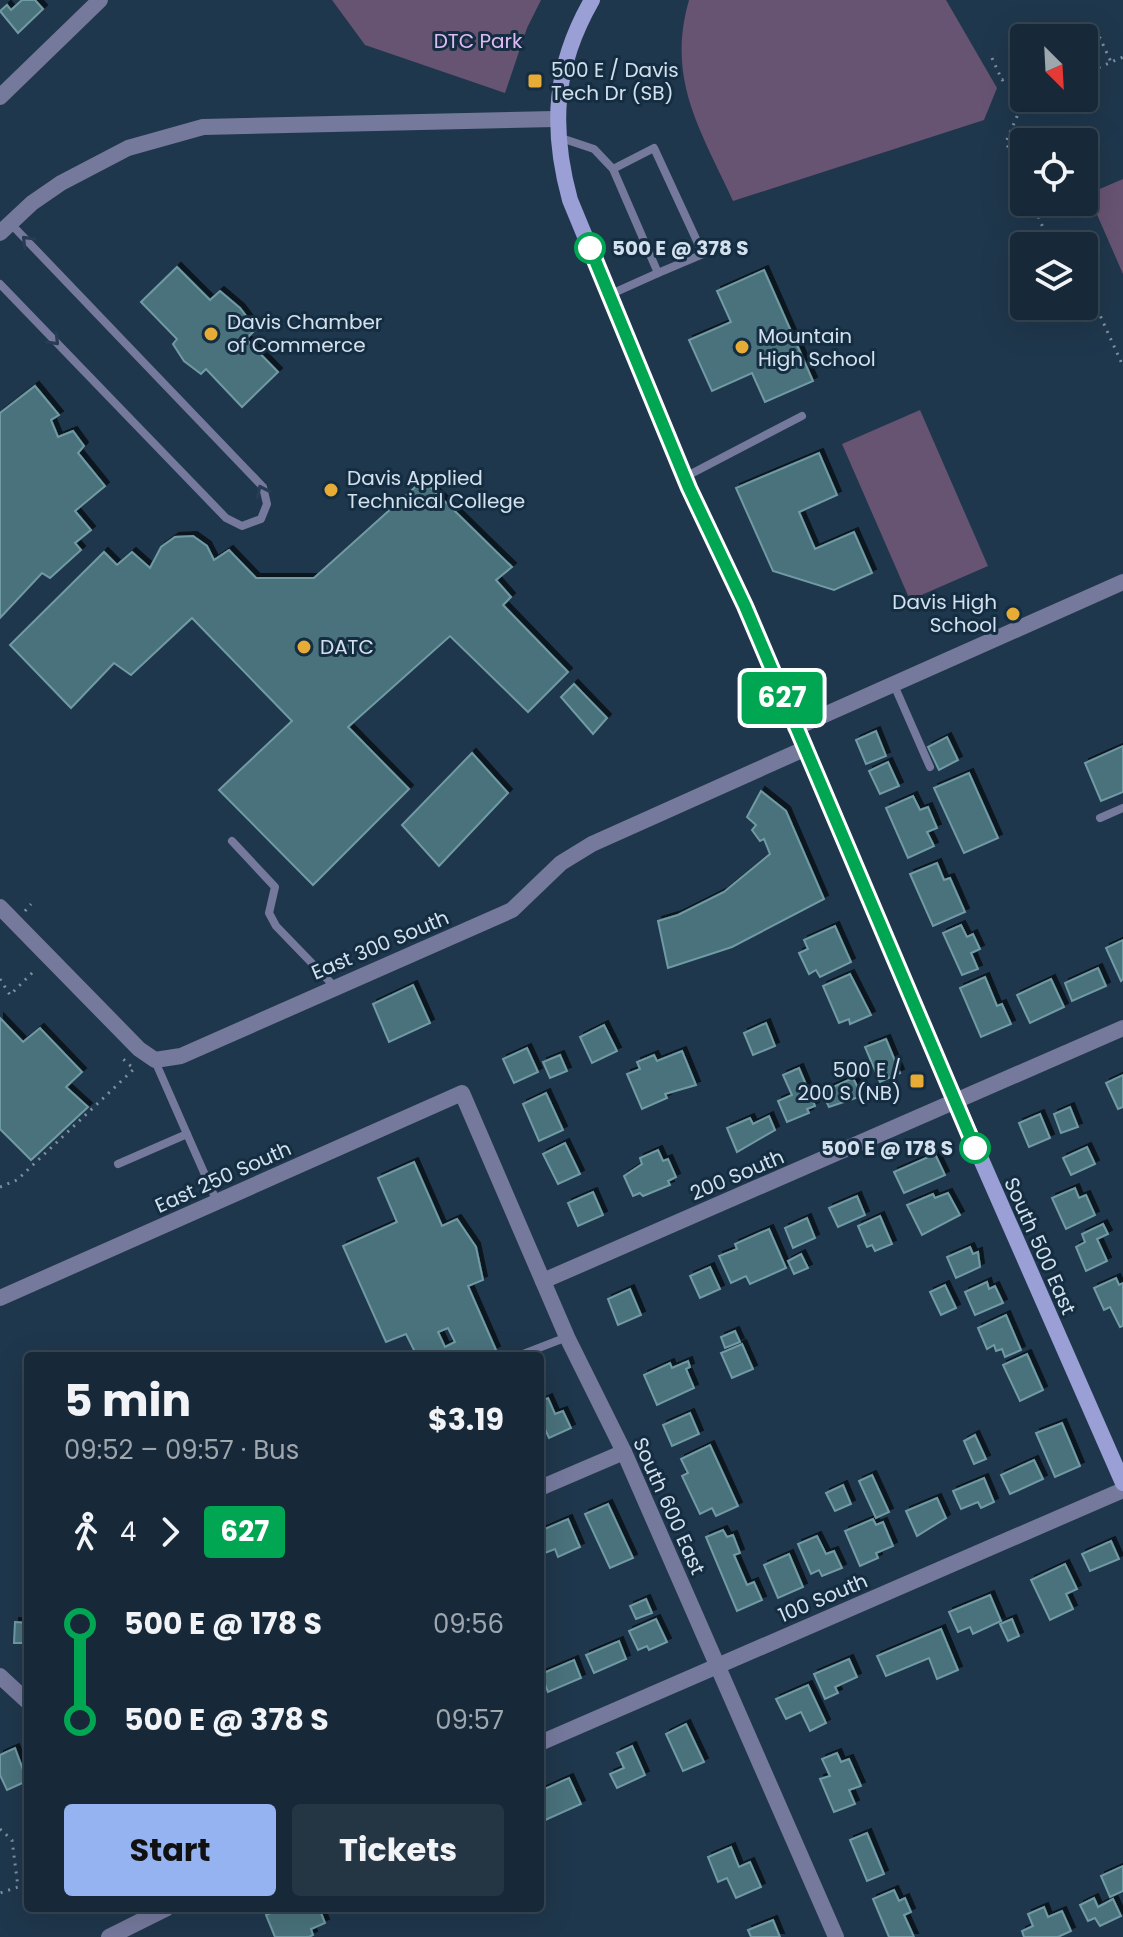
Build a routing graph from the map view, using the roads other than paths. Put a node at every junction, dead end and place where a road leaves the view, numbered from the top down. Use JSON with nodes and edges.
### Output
{"nodes":[{"id":1,"x":100,"y":0,"type":"edge"},
{"id":2,"x":592,"y":0,"type":"edge"},
{"id":3,"x":0,"y":97,"type":"edge"},
{"id":4,"x":555,"y":119,"type":"junction"},
{"id":5,"x":557,"y":137,"type":"junction"},
{"id":6,"x":613,"y":169,"type":"junction"},
{"id":7,"x":5,"y":228,"type":"edge"},
{"id":8,"x":658,"y":273,"type":"junction"},
{"id":9,"x":0,"y":284,"type":"edge"},
{"id":10,"x":609,"y":295,"type":"junction"},
{"id":11,"x":802,"y":416,"type":"dead end"},
{"id":12,"x":685,"y":477,"type":"junction"},
{"id":13,"x":1123,"y":582,"type":"edge"},
{"id":14,"x":894,"y":685,"type":"junction"},
{"id":15,"x":795,"y":728,"type":"junction"},
{"id":16,"x":804,"y":749,"type":"junction"},
{"id":17,"x":930,"y":767,"type":"dead end"},
{"id":18,"x":1123,"y":808,"type":"edge"},
{"id":19,"x":1100,"y":818,"type":"dead end"},
{"id":20,"x":232,"y":841,"type":"dead end"},
{"id":21,"x":0,"y":907,"type":"edge"},
{"id":22,"x":334,"y":986,"type":"junction"},
{"id":23,"x":1123,"y":1028,"type":"edge"},
{"id":24,"x":155,"y":1060,"type":"junction"},
{"id":25,"x":462,"y":1093,"type":"joint"},
{"id":26,"x":955,"y":1101,"type":"junction"},
{"id":27,"x":187,"y":1134,"type":"junction"},
{"id":28,"x":118,"y":1164,"type":"dead end"},
{"id":29,"x":217,"y":1202,"type":"junction"},
{"id":30,"x":543,"y":1281,"type":"junction"},
{"id":31,"x":0,"y":1298,"type":"edge"},
{"id":32,"x":567,"y":1337,"type":"junction"},
{"id":33,"x":528,"y":1352,"type":"edge"},
{"id":34,"x":624,"y":1452,"type":"junction"},
{"id":35,"x":1123,"y":1483,"type":"edge"},
{"id":36,"x":544,"y":1486,"type":"edge"},
{"id":37,"x":1123,"y":1490,"type":"edge"},
{"id":38,"x":718,"y":1666,"type":"junction"},
{"id":39,"x":0,"y":1676,"type":"edge"},
{"id":40,"x":24,"y":1698,"type":"edge"},
{"id":41,"x":544,"y":1741,"type":"edge"},
{"id":42,"x":159,"y":1912,"type":"edge"},
{"id":43,"x":109,"y":1937,"type":"edge"},
{"id":44,"x":836,"y":1937,"type":"edge"}],
"edges":[{"from":1,"to":3,"type":"street"},
{"from":2,"to":4,"type":"street","name":"South 500 East"},
{"from":4,"to":5,"type":"street","name":"South 500 East"},
{"from":4,"to":7,"type":"street"},
{"from":5,"to":6,"type":"lane"},
{"from":5,"to":10,"type":"street","name":"South 500 East"},
{"from":6,"to":8,"type":"lane"},
{"from":6,"to":8,"type":"lane"},
{"from":9,"to":7,"type":"lane","one_way":true},
{"from":8,"to":10,"type":"lane"},
{"from":10,"to":12,"type":"street","name":"South 500 East"},
{"from":11,"to":12,"type":"lane"},
{"from":12,"to":15,"type":"street","name":"South 500 East"},
{"from":13,"to":14,"type":"street"},
{"from":14,"to":15,"type":"street"},
{"from":14,"to":17,"type":"lane"},
{"from":15,"to":16,"type":"street","name":"South 500 East"},
{"from":16,"to":22,"type":"street","name":"East 300 South"},
{"from":16,"to":26,"type":"street","name":"South 500 East"},
{"from":18,"to":19,"type":"lane"},
{"from":20,"to":22,"type":"lane"},
{"from":21,"to":24,"type":"street"},
{"from":22,"to":24,"type":"street","name":"East 300 South"},
{"from":23,"to":26,"type":"street","name":"200 South"},
{"from":24,"to":27,"type":"lane"},
{"from":25,"to":29,"type":"street","name":"East 250 South"},
{"from":25,"to":30,"type":"street","name":"South 600 East"},
{"from":26,"to":30,"type":"street","name":"200 South"},
{"from":26,"to":35,"type":"street","name":"South 500 East"},
{"from":27,"to":28,"type":"lane"},
{"from":27,"to":29,"type":"lane"},
{"from":29,"to":31,"type":"street","name":"East 250 South"},
{"from":30,"to":32,"type":"street","name":"South 600 East"},
{"from":32,"to":33,"type":"lane"},
{"from":32,"to":34,"type":"street","name":"South 600 East"},
{"from":34,"to":36,"type":"street"},
{"from":34,"to":38,"type":"street","name":"South 600 East"},
{"from":37,"to":38,"type":"street","name":"100 South"},
{"from":38,"to":41,"type":"street","name":"100 South"},
{"from":38,"to":44,"type":"street","name":"South 600 East"},
{"from":39,"to":40,"type":"street"},
{"from":42,"to":43,"type":"street"}]}
